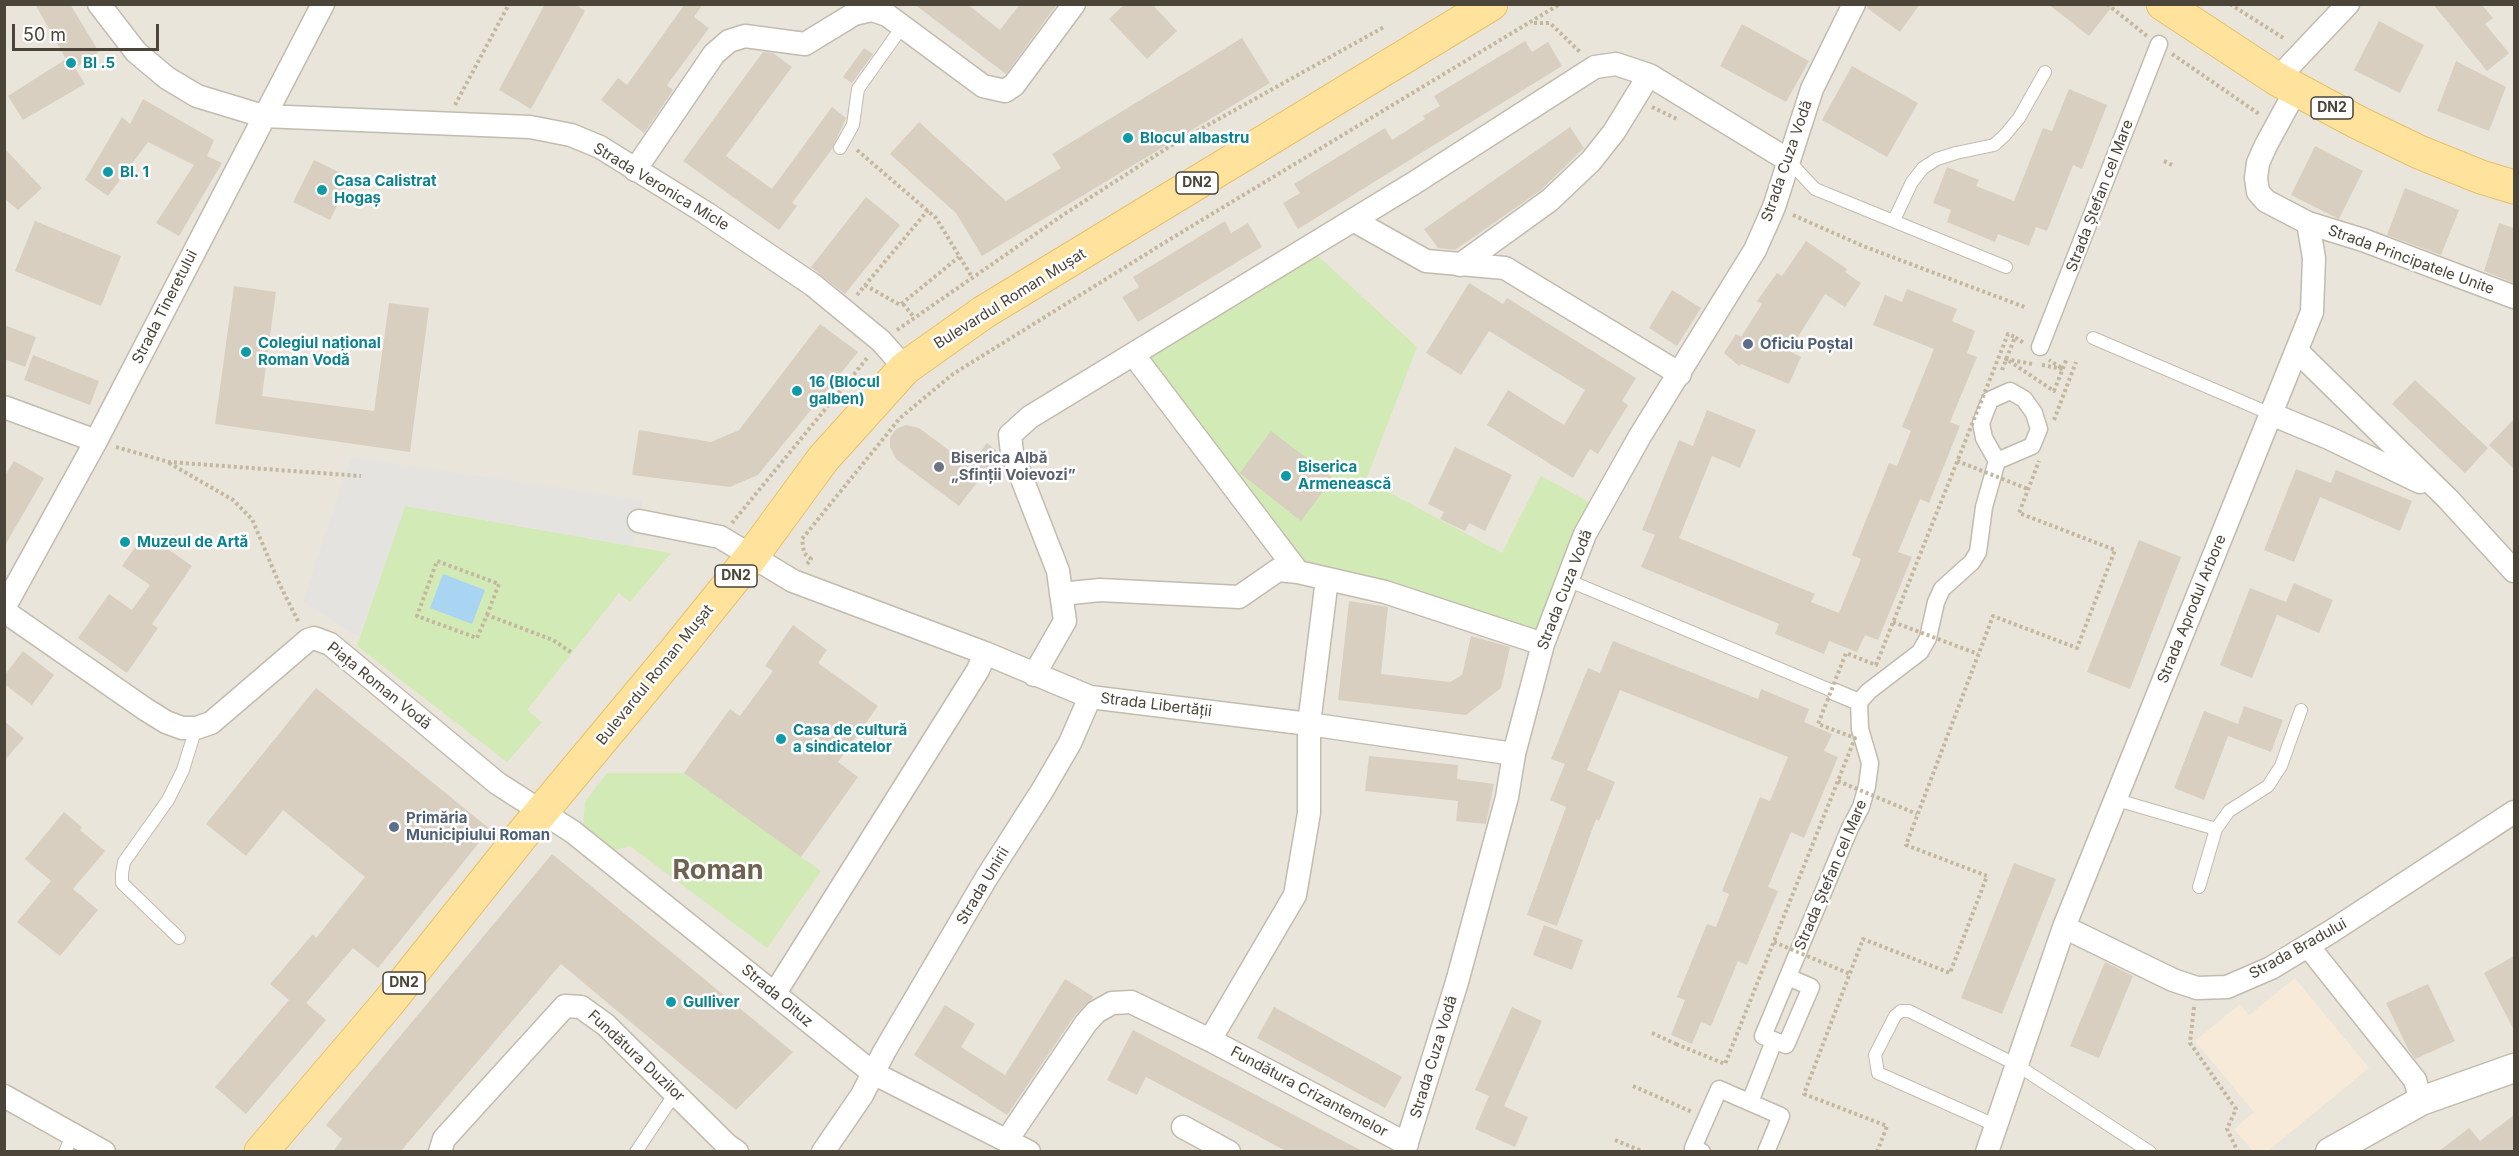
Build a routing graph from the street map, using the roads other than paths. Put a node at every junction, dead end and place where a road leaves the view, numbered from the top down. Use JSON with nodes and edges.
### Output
{"nodes":[{"id":1,"x":99,"y":4,"type":"edge"},
{"id":2,"x":323,"y":4,"type":"edge"},
{"id":3,"x":1074,"y":4,"type":"edge"},
{"id":4,"x":1491,"y":4,"type":"edge"},
{"id":5,"x":1854,"y":4,"type":"edge"},
{"id":6,"x":2163,"y":4,"type":"edge"},
{"id":7,"x":2348,"y":4,"type":"edge"},
{"id":8,"x":1456,"y":14,"type":"edge"},
{"id":9,"x":903,"y":27,"type":"junction"},
{"id":10,"x":2159,"y":44,"type":"road end"},
{"id":11,"x":2045,"y":72,"type":"dead end"},
{"id":12,"x":1649,"y":75,"type":"junction"},
{"id":13,"x":2287,"y":85,"type":"junction"},
{"id":14,"x":263,"y":116,"type":"junction"},
{"id":15,"x":842,"y":144,"type":"road end"},
{"id":16,"x":1788,"y":160,"type":"junction"},
{"id":17,"x":635,"y":170,"type":"junction"},
{"id":18,"x":2514,"y":187,"type":"edge"},
{"id":19,"x":1353,"y":220,"type":"junction"},
{"id":20,"x":1894,"y":220,"type":"junction"},
{"id":21,"x":2308,"y":223,"type":"junction"},
{"id":22,"x":1460,"y":265,"type":"junction"},
{"id":23,"x":2006,"y":267,"type":"dead end"},
{"id":24,"x":2514,"y":297,"type":"edge"},
{"id":25,"x":2092,"y":338,"type":"dead end"},
{"id":26,"x":2040,"y":347,"type":"dead end"},
{"id":27,"x":2297,"y":351,"type":"junction"},
{"id":28,"x":1133,"y":354,"type":"junction"},
{"id":29,"x":905,"y":368,"type":"junction"},
{"id":30,"x":1680,"y":374,"type":"junction"},
{"id":31,"x":6,"y":411,"type":"edge"},
{"id":32,"x":2271,"y":414,"type":"junction"},
{"id":33,"x":96,"y":441,"type":"junction"},
{"id":34,"x":1997,"y":461,"type":"dead end"},
{"id":35,"x":2448,"y":499,"type":"junction"},
{"id":36,"x":639,"y":521,"type":"dead end"},
{"id":37,"x":752,"y":556,"type":"junction"},
{"id":38,"x":2514,"y":571,"type":"edge"},
{"id":39,"x":1298,"y":572,"type":"junction"},
{"id":40,"x":1327,"y":579,"type":"junction"},
{"id":41,"x":1567,"y":580,"type":"junction"},
{"id":42,"x":1061,"y":594,"type":"junction"},
{"id":43,"x":4,"y":609,"type":"edge"},
{"id":44,"x":1543,"y":644,"type":"junction"},
{"id":45,"x":985,"y":653,"type":"junction"},
{"id":46,"x":1034,"y":675,"type":"junction"},
{"id":47,"x":1835,"y":692,"type":"joint"},
{"id":48,"x":1090,"y":697,"type":"junction"},
{"id":49,"x":1859,"y":702,"type":"junction"},
{"id":50,"x":2301,"y":710,"type":"dead end"},
{"id":51,"x":1309,"y":724,"type":"junction"},
{"id":52,"x":196,"y":728,"type":"junction"},
{"id":53,"x":1514,"y":754,"type":"junction"},
{"id":54,"x":2116,"y":800,"type":"junction"},
{"id":55,"x":543,"y":811,"type":"junction"},
{"id":56,"x":2514,"y":812,"type":"edge"},
{"id":57,"x":2216,"y":829,"type":"junction"},
{"id":58,"x":2199,"y":887,"type":"dead end"},
{"id":59,"x":2064,"y":927,"type":"junction"},
{"id":60,"x":179,"y":938,"type":"dead end"},
{"id":61,"x":2307,"y":946,"type":"junction"},
{"id":62,"x":1788,"y":977,"type":"junction"},
{"id":63,"x":775,"y":993,"type":"junction"},
{"id":64,"x":1210,"y":1040,"type":"junction"},
{"id":65,"x":1774,"y":1041,"type":"junction"},
{"id":66,"x":2017,"y":1065,"type":"junction"},
{"id":67,"x":2514,"y":1068,"type":"edge"},
{"id":68,"x":873,"y":1073,"type":"junction"},
{"id":69,"x":675,"y":1092,"type":"junction"},
{"id":70,"x":4,"y":1096,"type":"edge"},
{"id":71,"x":2421,"y":1101,"type":"junction"},
{"id":72,"x":1750,"y":1102,"type":"junction"},
{"id":73,"x":1183,"y":1126,"type":"dead end"},
{"id":74,"x":1997,"y":1126,"type":"junction"},
{"id":75,"x":1007,"y":1140,"type":"junction"},
{"id":76,"x":69,"y":1143,"type":"edge"},
{"id":77,"x":1405,"y":1148,"type":"edge"},
{"id":78,"x":104,"y":1152,"type":"edge"},
{"id":79,"x":261,"y":1152,"type":"edge"},
{"id":80,"x":440,"y":1152,"type":"edge"},
{"id":81,"x":636,"y":1152,"type":"edge"},
{"id":82,"x":737,"y":1152,"type":"edge"},
{"id":83,"x":823,"y":1152,"type":"edge"},
{"id":84,"x":1029,"y":1152,"type":"edge"},
{"id":85,"x":1229,"y":1152,"type":"edge"},
{"id":86,"x":1702,"y":1152,"type":"edge"},
{"id":87,"x":1766,"y":1152,"type":"edge"},
{"id":88,"x":1987,"y":1152,"type":"edge"},
{"id":89,"x":2150,"y":1152,"type":"edge"},
{"id":90,"x":2330,"y":1152,"type":"edge"}],
"edges":[{"from":1,"to":14,"type":"street","name":"Strada Veronica Micle"},
{"from":2,"to":14,"type":"street","name":"Strada Tineretului"},
{"from":3,"to":9,"type":"street"},
{"from":4,"to":8,"type":"main road","name":"Bulevardul Roman Mușat","number":"DN2"},
{"from":5,"to":16,"type":"street","name":"Strada Cuza Vodă"},
{"from":6,"to":13,"type":"main road","number":"DN2"},
{"from":7,"to":13,"type":"street"},
{"from":8,"to":29,"type":"main road","name":"Bulevardul Roman Mușat","number":"DN2"},
{"from":9,"to":15,"type":"lane"},
{"from":9,"to":17,"type":"street"},
{"from":10,"to":26,"type":"street","name":"Strada Ștefan cel Mare"},
{"from":11,"to":20,"type":"lane"},
{"from":12,"to":16,"type":"street"},
{"from":12,"to":19,"type":"street"},
{"from":12,"to":22,"type":"street"},
{"from":13,"to":18,"type":"main road","number":"DN2"},
{"from":13,"to":21,"type":"street"},
{"from":14,"to":17,"type":"street","name":"Strada Veronica Micle"},
{"from":14,"to":33,"type":"street","name":"Strada Tineretului"},
{"from":16,"to":20,"type":"lane"},
{"from":16,"to":30,"type":"street","name":"Strada Cuza Vodă"},
{"from":17,"to":29,"type":"street","name":"Strada Veronica Micle"},
{"from":19,"to":22,"type":"street"},
{"from":19,"to":28,"type":"street"},
{"from":20,"to":23,"type":"lane"},
{"from":21,"to":24,"type":"street","name":"Strada Principatele Unite"},
{"from":21,"to":27,"type":"street","name":"Strada Aprodul Arbore"},
{"from":22,"to":30,"type":"street"},
{"from":25,"to":32,"type":"lane"},
{"from":27,"to":32,"type":"street","name":"Strada Aprodul Arbore"},
{"from":27,"to":35,"type":"street"},
{"from":28,"to":39,"type":"street"},
{"from":28,"to":42,"type":"street"},
{"from":29,"to":37,"type":"main road","name":"Bulevardul Roman Mușat","number":"DN2"},
{"from":30,"to":41,"type":"street","name":"Strada Cuza Vodă"},
{"from":31,"to":33,"type":"street"},
{"from":32,"to":35,"type":"street"},
{"from":32,"to":54,"type":"street","name":"Strada Aprodul Arbore"},
{"from":33,"to":43,"type":"street","name":"Strada Tineretului"},
{"from":34,"to":49,"type":"street"},
{"from":35,"to":38,"type":"street"},
{"from":36,"to":37,"type":"street"},
{"from":37,"to":45,"type":"street","name":"Strada Libertății"},
{"from":37,"to":55,"type":"main road","name":"Bulevardul Roman Mușat","number":"DN2"},
{"from":39,"to":40,"type":"street"},
{"from":39,"to":42,"type":"street"},
{"from":40,"to":44,"type":"street"},
{"from":40,"to":51,"type":"street"},
{"from":41,"to":44,"type":"street","name":"Strada Cuza Vodă"},
{"from":41,"to":47,"type":"lane"},
{"from":42,"to":46,"type":"street"},
{"from":43,"to":52,"type":"street"},
{"from":44,"to":53,"type":"street","name":"Strada Cuza Vodă"},
{"from":45,"to":46,"type":"street","name":"Strada Libertății"},
{"from":45,"to":63,"type":"street"},
{"from":46,"to":48,"type":"street","name":"Strada Libertății"},
{"from":47,"to":49,"type":"street"},
{"from":48,"to":51,"type":"street","name":"Strada Libertății"},
{"from":48,"to":68,"type":"street","name":"Strada Unirii"},
{"from":49,"to":62,"type":"street","name":"Strada Ștefan cel Mare"},
{"from":50,"to":57,"type":"lane"},
{"from":51,"to":53,"type":"street","name":"Strada Libertății"},
{"from":51,"to":64,"type":"street"},
{"from":52,"to":55,"type":"street","name":"Piața Roman Vodă"},
{"from":52,"to":60,"type":"lane"},
{"from":53,"to":77,"type":"street","name":"Strada Cuza Vodă"},
{"from":54,"to":57,"type":"lane"},
{"from":54,"to":59,"type":"street","name":"Strada Aprodul Arbore"},
{"from":55,"to":63,"type":"street","name":"Strada Oituz"},
{"from":55,"to":79,"type":"main road","name":"Bulevardul Roman Mușat","number":"DN2"},
{"from":56,"to":61,"type":"street","name":"Strada Bradului"},
{"from":57,"to":58,"type":"lane"},
{"from":59,"to":61,"type":"street","name":"Strada Bradului"},
{"from":59,"to":66,"type":"street","name":"Strada Aprodul Arbore"},
{"from":61,"to":71,"type":"street"},
{"from":62,"to":65,"type":"street","name":"Strada Ștefan cel Mare"},
{"from":62,"to":65,"type":"street"},
{"from":63,"to":68,"type":"street","name":"Strada Oituz"},
{"from":64,"to":75,"type":"street","name":"Fundătura Crizantemelor"},
{"from":64,"to":77,"type":"street","name":"Fundătura Crizantemelor"},
{"from":65,"to":72,"type":"street"},
{"from":66,"to":74,"type":"street","name":"Strada Aprodul Arbore"},
{"from":66,"to":74,"type":"lane"},
{"from":66,"to":89,"type":"lane"},
{"from":67,"to":71,"type":"street"},
{"from":68,"to":75,"type":"street","name":"Strada Oituz"},
{"from":68,"to":83,"type":"street","name":"Strada Unirii"},
{"from":69,"to":80,"type":"street","name":"Fundătura Duzilor"},
{"from":69,"to":81,"type":"lane"},
{"from":69,"to":82,"type":"street","name":"Fundătura Duzilor"},
{"from":70,"to":76,"type":"street"},
{"from":71,"to":90,"type":"street"},
{"from":72,"to":86,"type":"street"},
{"from":72,"to":87,"type":"street"},
{"from":73,"to":85,"type":"street"},
{"from":74,"to":88,"type":"street","name":"Strada Aprodul Arbore"},
{"from":75,"to":84,"type":"street","name":"Strada Oituz"},
{"from":76,"to":78,"type":"street"}]}
